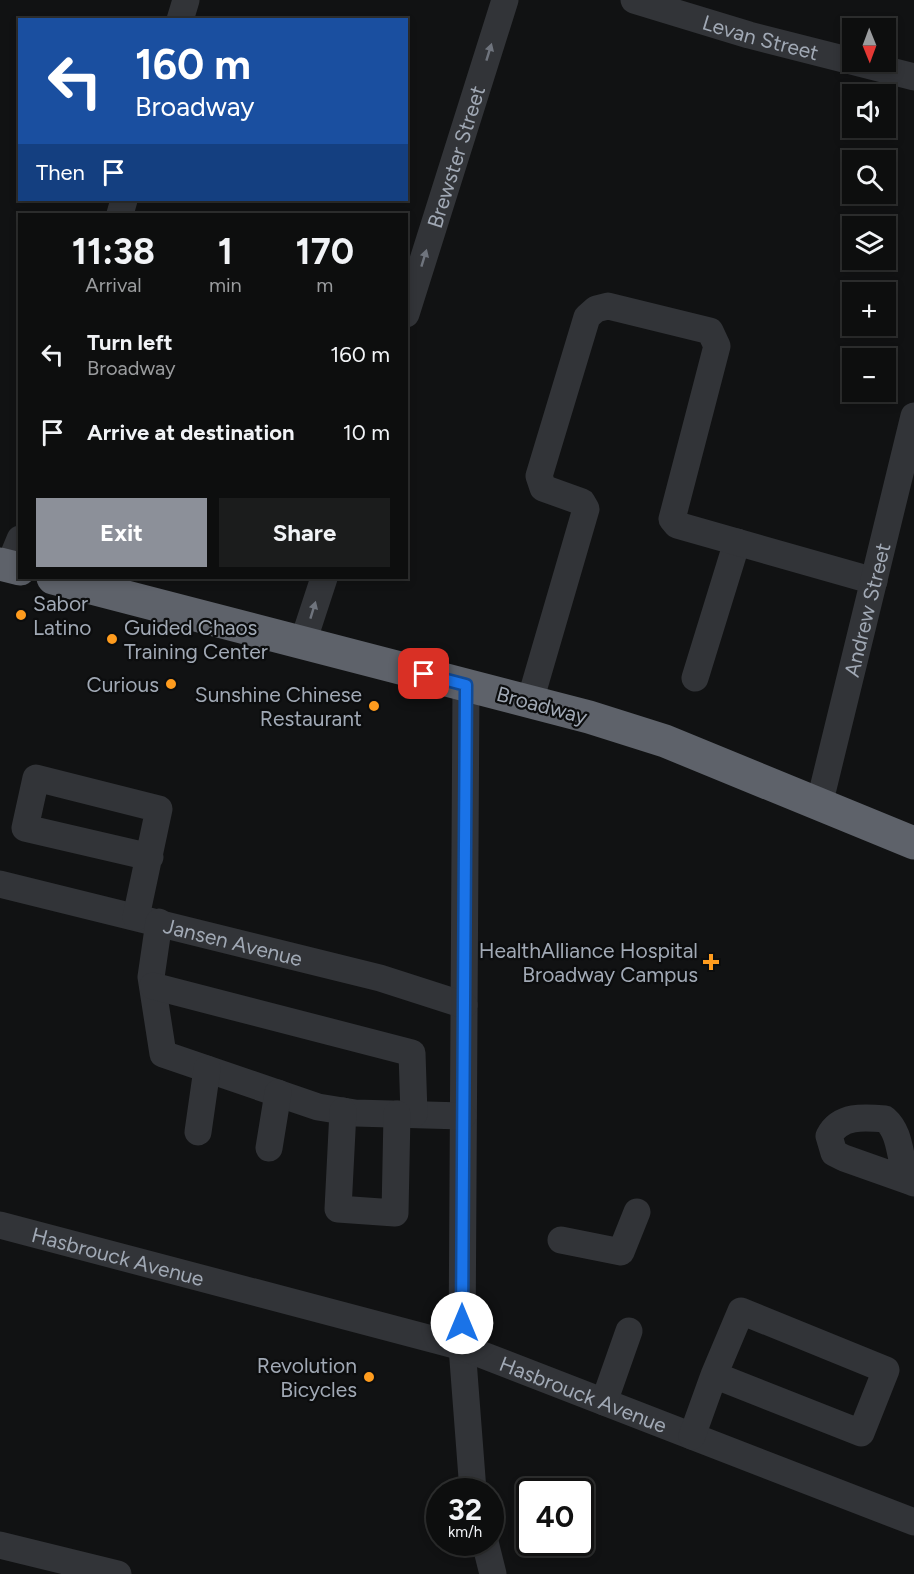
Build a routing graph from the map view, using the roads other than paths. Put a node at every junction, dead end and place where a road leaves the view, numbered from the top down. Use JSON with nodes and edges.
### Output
{"nodes":[{"id":1,"x":186,"y":0,"type":"edge"},
{"id":2,"x":505,"y":0,"type":"edge"},
{"id":3,"x":634,"y":0,"type":"edge"},
{"id":4,"x":181,"y":18,"type":"edge"},
{"id":5,"x":914,"y":77,"type":"edge"},
{"id":6,"x":408,"y":308,"type":"edge"},
{"id":7,"x":914,"y":416,"type":"edge"},
{"id":8,"x":737,"y":542,"type":"junction"},
{"id":9,"x":57,"y":579,"type":"edge"},
{"id":10,"x":324,"y":579,"type":"edge"},
{"id":11,"x":874,"y":581,"type":"junction"},
{"id":12,"x":303,"y":642,"type":"junction"},
{"id":13,"x":695,"y":678,"type":"dead end"},
{"id":14,"x":466,"y":685,"type":"junction"},
{"id":15,"x":530,"y":701,"type":"junction"},
{"id":16,"x":819,"y":805,"type":"junction"},
{"id":17,"x":914,"y":843,"type":"edge"},
{"id":18,"x":150,"y":857,"type":"junction"},
{"id":19,"x":0,"y":884,"type":"edge"},
{"id":20,"x":147,"y":920,"type":"junction"},
{"id":21,"x":153,"y":986,"type":"junction"},
{"id":22,"x":464,"y":1005,"type":"junction"},
{"id":23,"x":207,"y":1069,"type":"junction"},
{"id":24,"x":278,"y":1093,"type":"junction"},
{"id":25,"x":343,"y":1111,"type":"junction"},
{"id":26,"x":406,"y":1114,"type":"junction"},
{"id":27,"x":463,"y":1116,"type":"junction"},
{"id":28,"x":198,"y":1132,"type":"dead end"},
{"id":29,"x":269,"y":1148,"type":"dead end"},
{"id":30,"x":637,"y":1212,"type":"dead end"},
{"id":31,"x":0,"y":1225,"type":"edge"},
{"id":32,"x":561,"y":1240,"type":"dead end"},
{"id":33,"x":629,"y":1331,"type":"dead end"},
{"id":34,"x":462,"y":1347,"type":"junction"},
{"id":35,"x":714,"y":1375,"type":"junction"},
{"id":36,"x":604,"y":1402,"type":"junction"},
{"id":37,"x":692,"y":1436,"type":"junction"},
{"id":38,"x":470,"y":1478,"type":"edge"},
{"id":39,"x":914,"y":1521,"type":"edge"},
{"id":40,"x":0,"y":1545,"type":"edge"},
{"id":41,"x":488,"y":1556,"type":"edge"},
{"id":42,"x":56,"y":1567,"type":"edge"},
{"id":43,"x":118,"y":1574,"type":"edge"},
{"id":44,"x":493,"y":1574,"type":"edge"}],
"edges":[{"from":1,"to":4,"type":"street"},
{"from":6,"to":2,"type":"street","name":"Brewster Street","one_way":true},
{"from":3,"to":5,"type":"street","name":"Levan Street"},
{"from":7,"to":11,"type":"street","name":"Andrew Street"},
{"from":8,"to":11,"type":"street"},
{"from":8,"to":13,"type":"street"},
{"from":8,"to":15,"type":"street"},
{"from":9,"to":12,"type":"highway","name":"Broadway"},
{"from":12,"to":10,"type":"street","one_way":true},
{"from":11,"to":16,"type":"street","name":"Andrew Street"},
{"from":12,"to":14,"type":"highway","name":"Broadway"},
{"from":14,"to":15,"type":"highway","name":"Broadway"},
{"from":14,"to":22,"type":"street"},
{"from":15,"to":16,"type":"highway","name":"Broadway"},
{"from":16,"to":17,"type":"highway","name":"Broadway"},
{"from":18,"to":18,"type":"street"},
{"from":18,"to":20,"type":"street"},
{"from":19,"to":20,"type":"street","name":"Jansen Avenue"},
{"from":20,"to":21,"type":"street"},
{"from":20,"to":22,"type":"street","name":"Jansen Avenue"},
{"from":21,"to":23,"type":"street"},
{"from":21,"to":26,"type":"street"},
{"from":22,"to":27,"type":"street"},
{"from":23,"to":24,"type":"street"},
{"from":23,"to":28,"type":"street"},
{"from":24,"to":25,"type":"street"},
{"from":24,"to":29,"type":"street"},
{"from":25,"to":26,"type":"street"},
{"from":25,"to":26,"type":"street"},
{"from":26,"to":27,"type":"street"},
{"from":27,"to":34,"type":"street"},
{"from":30,"to":32,"type":"street"},
{"from":31,"to":34,"type":"street","name":"Hasbrouck Avenue"},
{"from":33,"to":36,"type":"street"},
{"from":34,"to":36,"type":"street","name":"Hasbrouck Avenue"},
{"from":34,"to":38,"type":"street"},
{"from":35,"to":35,"type":"street"},
{"from":35,"to":37,"type":"street"},
{"from":36,"to":37,"type":"street","name":"Hasbrouck Avenue"},
{"from":37,"to":39,"type":"street","name":"Hasbrouck Avenue"},
{"from":40,"to":42,"type":"street"},
{"from":41,"to":44,"type":"street"},
{"from":42,"to":43,"type":"street"}]}
